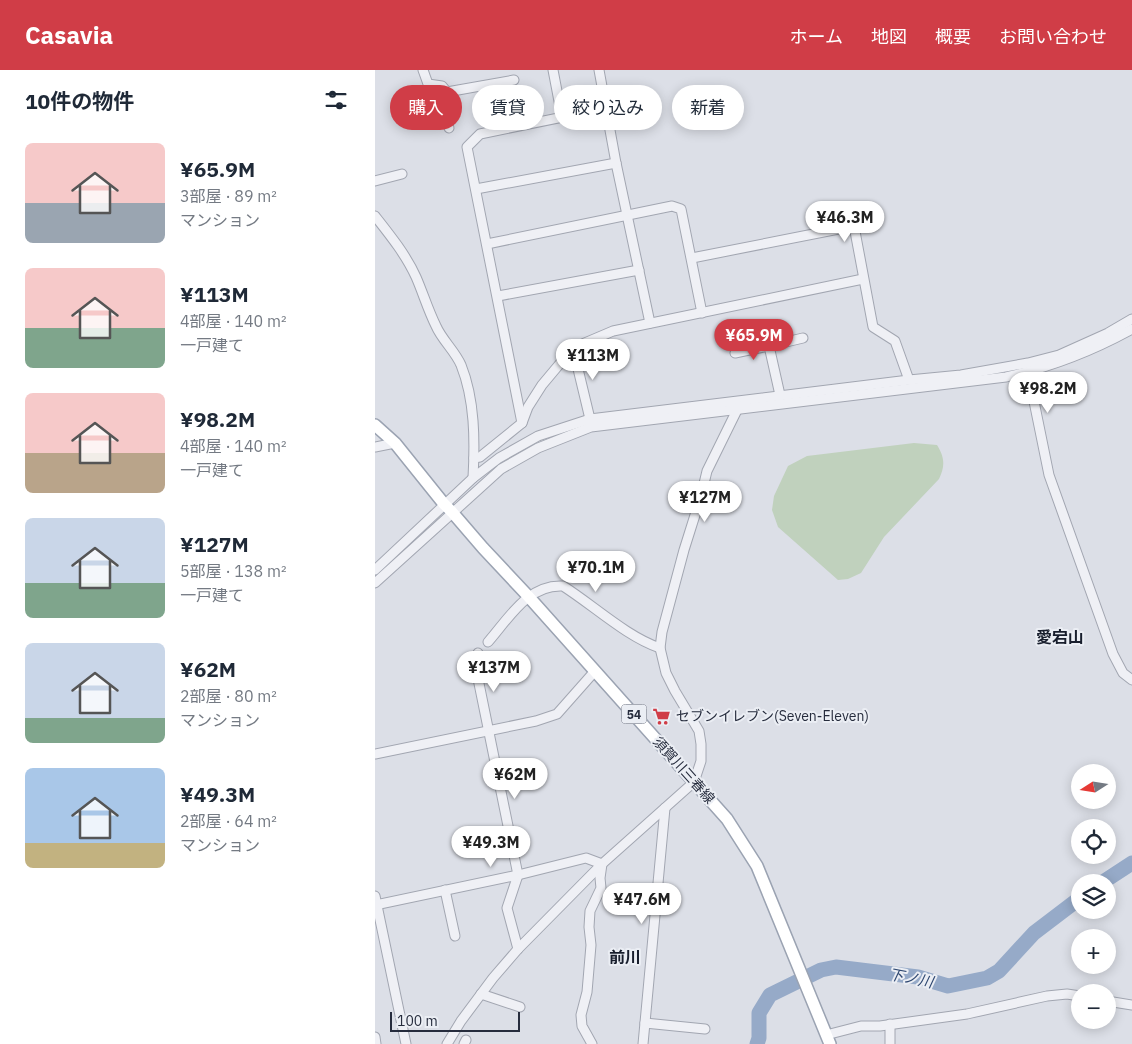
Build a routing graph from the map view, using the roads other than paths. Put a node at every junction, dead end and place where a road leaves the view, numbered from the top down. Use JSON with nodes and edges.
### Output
{"nodes":[{"id":1,"x":423,"y":70,"type":"edge"},
{"id":2,"x":553,"y":70,"type":"edge"},
{"id":3,"x":599,"y":70,"type":"edge"},
{"id":4,"x":514,"y":80,"type":"dead end"},
{"id":5,"x":435,"y":85,"type":"edge"},
{"id":6,"x":556,"y":85,"type":"edge"},
{"id":7,"x":602,"y":85,"type":"edge"},
{"id":8,"x":462,"y":89,"type":"edge"},
{"id":9,"x":554,"y":119,"type":"edge"},
{"id":10,"x":611,"y":130,"type":"edge"},
{"id":11,"x":616,"y":163,"type":"junction"},
{"id":12,"x":402,"y":174,"type":"dead end"},
{"id":13,"x":375,"y":182,"type":"edge"},
{"id":14,"x":476,"y":189,"type":"junction"},
{"id":15,"x":628,"y":215,"type":"junction"},
{"id":16,"x":375,"y":216,"type":"edge"},
{"id":17,"x":487,"y":244,"type":"junction"},
{"id":18,"x":692,"y":258,"type":"junction"},
{"id":19,"x":639,"y":270,"type":"junction"},
{"id":20,"x":863,"y":279,"type":"junction"},
{"id":21,"x":498,"y":296,"type":"junction"},
{"id":22,"x":702,"y":313,"type":"junction"},
{"id":23,"x":1132,"y":319,"type":"edge"},
{"id":24,"x":650,"y":323,"type":"junction"},
{"id":25,"x":1132,"y":329,"type":"edge"},
{"id":26,"x":803,"y":338,"type":"dead end"},
{"id":27,"x":769,"y":346,"type":"junction"},
{"id":28,"x":573,"y":348,"type":"junction"},
{"id":29,"x":735,"y":353,"type":"dead end"},
{"id":30,"x":1028,"y":372,"type":"junction"},
{"id":31,"x":909,"y":380,"type":"junction"},
{"id":32,"x":780,"y":396,"type":"junction"},
{"id":33,"x":740,"y":405,"type":"junction"},
{"id":34,"x":590,"y":419,"type":"junction"},
{"id":35,"x":522,"y":423,"type":"junction"},
{"id":36,"x":375,"y":425,"type":"edge"},
{"id":37,"x":395,"y":443,"type":"junction"},
{"id":38,"x":375,"y":447,"type":"edge"},
{"id":39,"x":474,"y":458,"type":"junction"},
{"id":40,"x":473,"y":478,"type":"junction"},
{"id":41,"x":448,"y":508,"type":"junction"},
{"id":42,"x":375,"y":570,"type":"edge"},
{"id":43,"x":375,"y":583,"type":"edge"},
{"id":44,"x":528,"y":596,"type":"junction"},
{"id":45,"x":488,"y":642,"type":"dead end"},
{"id":46,"x":660,"y":648,"type":"junction"},
{"id":47,"x":478,"y":653,"type":"dead end"},
{"id":48,"x":595,"y":671,"type":"junction"},
{"id":49,"x":1132,"y":680,"type":"edge"},
{"id":50,"x":489,"y":730,"type":"junction"},
{"id":51,"x":375,"y":754,"type":"edge"},
{"id":52,"x":693,"y":782,"type":"junction"},
{"id":53,"x":665,"y":808,"type":"junction"},
{"id":54,"x":602,"y":864,"type":"junction"},
{"id":55,"x":518,"y":875,"type":"junction"},
{"id":56,"x":445,"y":890,"type":"junction"},
{"id":57,"x":376,"y":902,"type":"edge"},
{"id":58,"x":455,"y":936,"type":"dead end"},
{"id":59,"x":518,"y":949,"type":"junction"},
{"id":60,"x":481,"y":994,"type":"junction"},
{"id":61,"x":1071,"y":995,"type":"edge"},
{"id":62,"x":1116,"y":1002,"type":"edge"},
{"id":63,"x":1132,"y":1005,"type":"edge"},
{"id":64,"x":520,"y":1006,"type":"dead end"},
{"id":65,"x":645,"y":1023,"type":"junction"},
{"id":66,"x":890,"y":1024,"type":"junction"},
{"id":67,"x":705,"y":1030,"type":"dead end"},
{"id":68,"x":375,"y":1037,"type":"edge"},
{"id":69,"x":828,"y":1040,"type":"edge"},
{"id":70,"x":376,"y":1044,"type":"edge"},
{"id":71,"x":406,"y":1044,"type":"edge"},
{"id":72,"x":447,"y":1044,"type":"edge"},
{"id":73,"x":593,"y":1044,"type":"edge"},
{"id":74,"x":643,"y":1044,"type":"edge"},
{"id":75,"x":890,"y":1044,"type":"edge"}],
"edges":[{"from":1,"to":5,"type":"street"},
{"from":2,"to":6,"type":"street"},
{"from":3,"to":7,"type":"street"},
{"from":4,"to":8,"type":"street"},
{"from":9,"to":14,"type":"street"},
{"from":10,"to":11,"type":"street"},
{"from":11,"to":14,"type":"street"},
{"from":11,"to":15,"type":"street"},
{"from":12,"to":13,"type":"street"},
{"from":14,"to":17,"type":"street"},
{"from":15,"to":17,"type":"street"},
{"from":15,"to":18,"type":"street"},
{"from":15,"to":19,"type":"street"},
{"from":16,"to":39,"type":"street"},
{"from":17,"to":21,"type":"street"},
{"from":18,"to":20,"type":"street"},
{"from":18,"to":22,"type":"street"},
{"from":19,"to":21,"type":"street"},
{"from":19,"to":24,"type":"street"},
{"from":20,"to":22,"type":"street"},
{"from":20,"to":31,"type":"street"},
{"from":21,"to":35,"type":"street"},
{"from":22,"to":24,"type":"street"},
{"from":23,"to":31,"type":"street"},
{"from":24,"to":28,"type":"street"},
{"from":25,"to":30,"type":"street"},
{"from":26,"to":27,"type":"street"},
{"from":27,"to":29,"type":"street"},
{"from":27,"to":32,"type":"street"},
{"from":28,"to":34,"type":"street"},
{"from":28,"to":35,"type":"street"},
{"from":30,"to":33,"type":"street"},
{"from":30,"to":49,"type":"street"},
{"from":31,"to":32,"type":"street"},
{"from":32,"to":33,"type":"street"},
{"from":33,"to":34,"type":"street"},
{"from":33,"to":41,"type":"street"},
{"from":33,"to":46,"type":"street"},
{"from":34,"to":40,"type":"street"},
{"from":35,"to":39,"type":"street"},
{"from":36,"to":37,"type":"main road","name":"須賀川三春線","number":"54"},
{"from":37,"to":38,"type":"street"},
{"from":37,"to":41,"type":"main road","name":"須賀川三春線","number":"54"},
{"from":39,"to":40,"type":"street"},
{"from":40,"to":41,"type":"street"},
{"from":41,"to":42,"type":"street"},
{"from":41,"to":43,"type":"street"},
{"from":41,"to":44,"type":"main road","name":"須賀川三春線","number":"54"},
{"from":44,"to":45,"type":"street"},
{"from":44,"to":46,"type":"street"},
{"from":44,"to":48,"type":"main road","name":"須賀川三春線","number":"54"},
{"from":46,"to":52,"type":"street"},
{"from":47,"to":50,"type":"street"},
{"from":48,"to":50,"type":"street"},
{"from":48,"to":52,"type":"main road","name":"須賀川三春線","number":"54"},
{"from":50,"to":51,"type":"street"},
{"from":50,"to":55,"type":"street"},
{"from":52,"to":53,"type":"street"},
{"from":52,"to":69,"type":"main road","name":"須賀川三春線","number":"54"},
{"from":53,"to":54,"type":"street"},
{"from":53,"to":65,"type":"street"},
{"from":54,"to":55,"type":"street"},
{"from":54,"to":59,"type":"street"},
{"from":54,"to":73,"type":"street"},
{"from":55,"to":56,"type":"street"},
{"from":55,"to":59,"type":"street"},
{"from":56,"to":57,"type":"street"},
{"from":56,"to":58,"type":"street"},
{"from":57,"to":71,"type":"street"},
{"from":59,"to":60,"type":"street"},
{"from":60,"to":64,"type":"street"},
{"from":60,"to":72,"type":"street"},
{"from":61,"to":66,"type":"street"},
{"from":62,"to":63,"type":"street"},
{"from":65,"to":67,"type":"street"},
{"from":65,"to":74,"type":"street"},
{"from":66,"to":69,"type":"street"},
{"from":66,"to":75,"type":"street"},
{"from":68,"to":70,"type":"street"}]}
